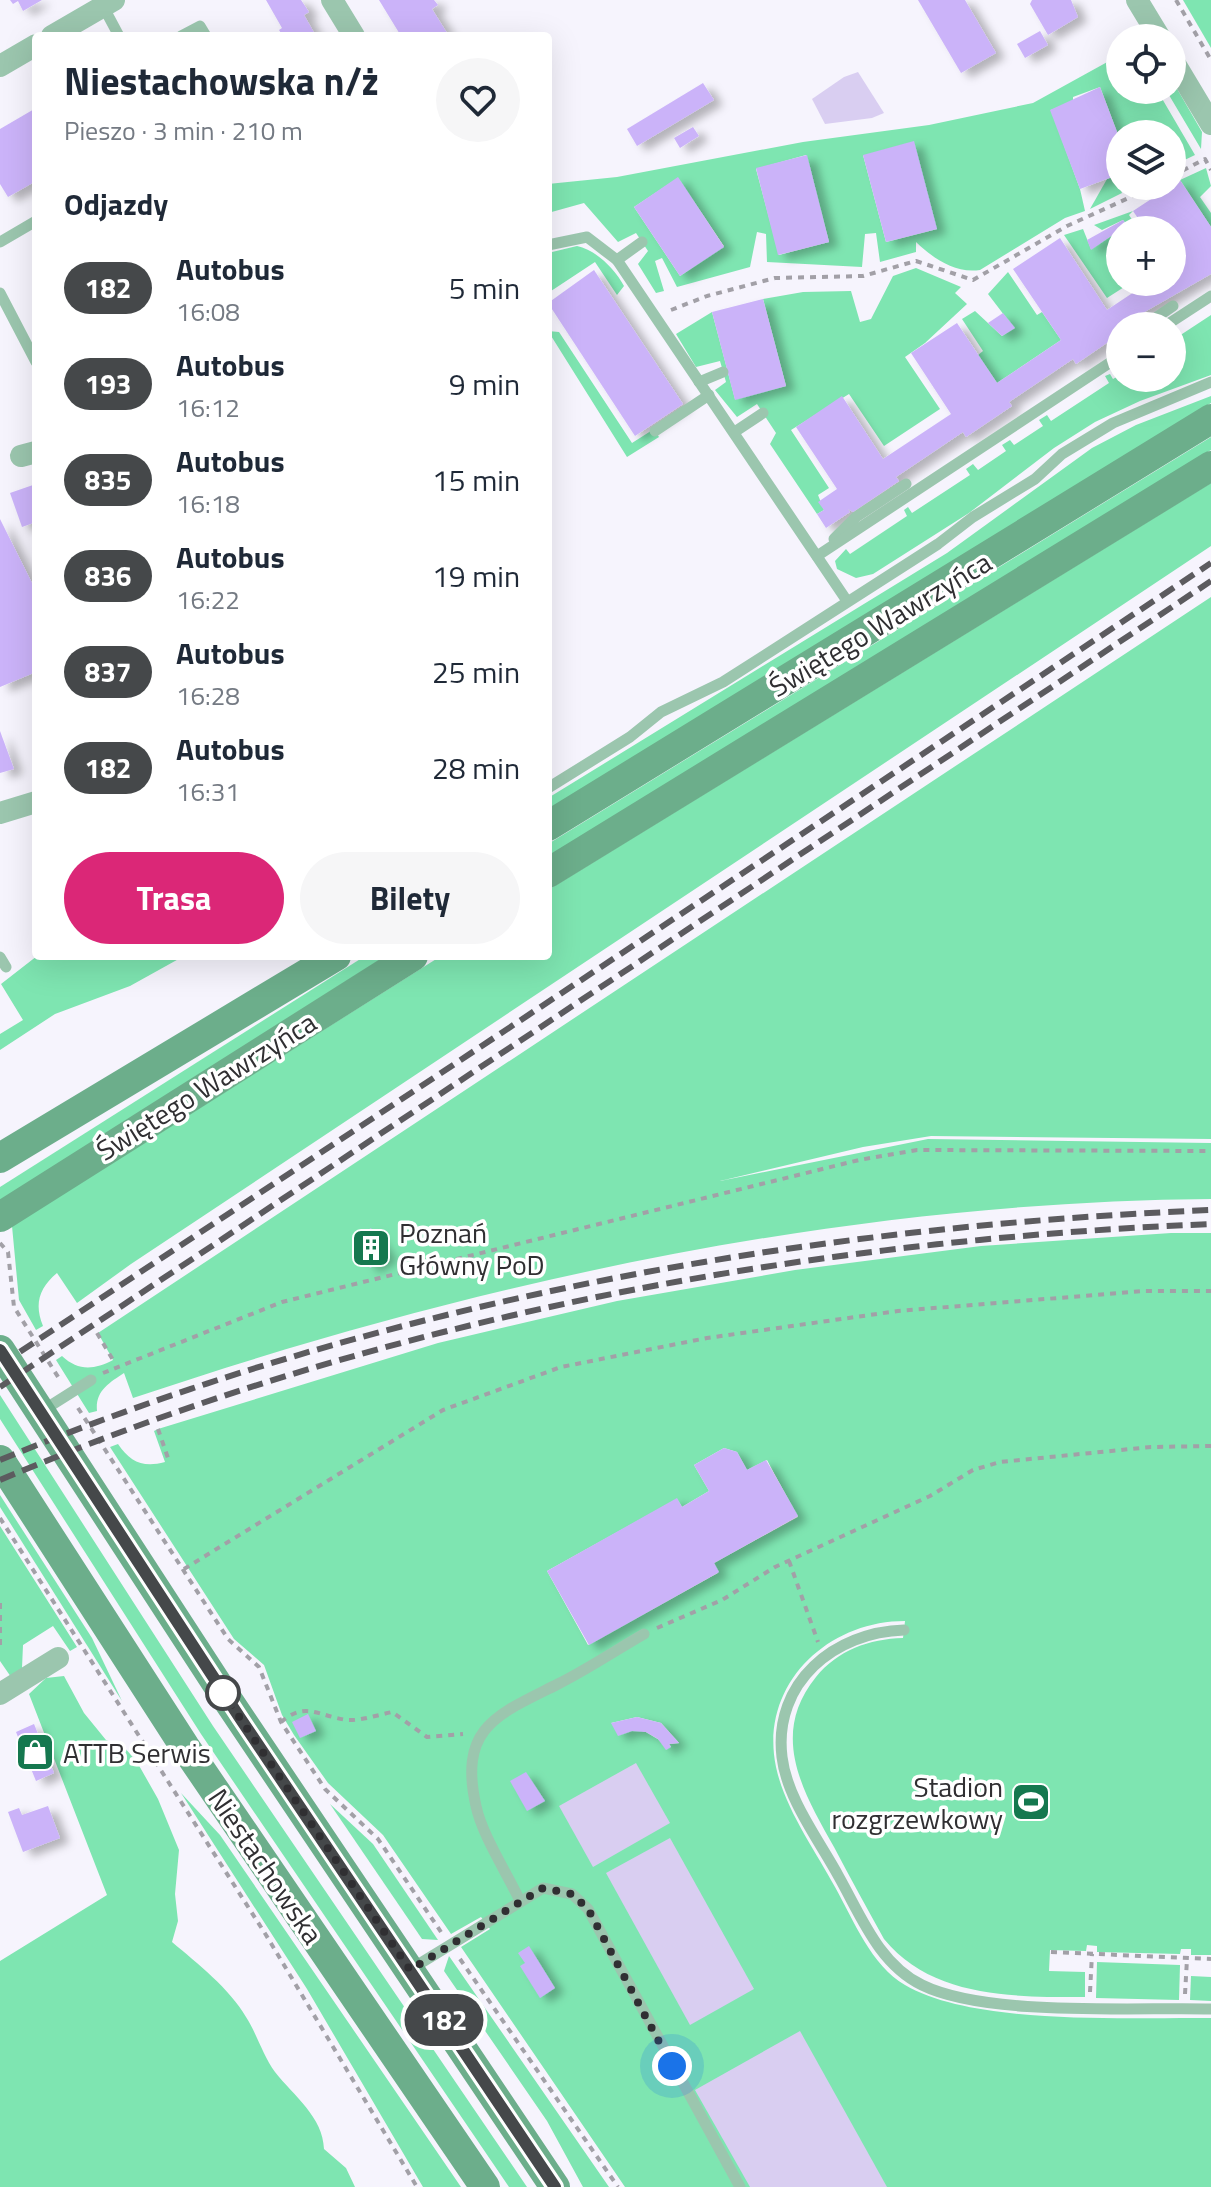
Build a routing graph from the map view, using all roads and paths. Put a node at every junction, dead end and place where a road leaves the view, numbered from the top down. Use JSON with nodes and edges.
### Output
{"nodes":[{"id":1,"x":332,"y":0,"type":"edge"},
{"id":2,"x":1137,"y":0,"type":"edge"},
{"id":3,"x":1176,"y":0,"type":"edge"},
{"id":4,"x":108,"y":3,"type":"edge"},
{"id":5,"x":1152,"y":24,"type":"edge"},
{"id":6,"x":59,"y":32,"type":"edge"},
{"id":7,"x":118,"y":32,"type":"edge"},
{"id":8,"x":352,"y":32,"type":"edge"},
{"id":9,"x":32,"y":47,"type":"edge"},
{"id":10,"x":1211,"y":60,"type":"edge"},
{"id":11,"x":0,"y":66,"type":"edge"},
{"id":12,"x":1186,"y":82,"type":"edge"},
{"id":13,"x":1211,"y":124,"type":"edge"},
{"id":14,"x":1186,"y":169,"type":"edge"},
{"id":15,"x":1211,"y":170,"type":"edge"},
{"id":16,"x":1124,"y":200,"type":"edge"},
{"id":17,"x":32,"y":223,"type":"edge"},
{"id":18,"x":0,"y":242,"type":"edge"},
{"id":19,"x":642,"y":242,"type":"dead end"},
{"id":20,"x":552,"y":244,"type":"edge"},
{"id":21,"x":617,"y":260,"type":"junction"},
{"id":22,"x":0,"y":293,"type":"edge"},
{"id":23,"x":1211,"y":296,"type":"edge"},
{"id":24,"x":1173,"y":306,"type":"dead end"},
{"id":25,"x":1164,"y":312,"type":"edge"},
{"id":26,"x":1186,"y":312,"type":"edge"},
{"id":27,"x":654,"y":318,"type":"junction"},
{"id":28,"x":32,"y":354,"type":"edge"},
{"id":29,"x":1105,"y":366,"type":"edge"},
{"id":30,"x":723,"y":372,"type":"dead end"},
{"id":31,"x":699,"y":382,"type":"junction"},
{"id":32,"x":1211,"y":382,"type":"edge"},
{"id":33,"x":709,"y":395,"type":"junction"},
{"id":34,"x":763,"y":413,"type":"dead end"},
{"id":35,"x":1211,"y":419,"type":"edge"},
{"id":36,"x":655,"y":431,"type":"dead end"},
{"id":37,"x":736,"y":431,"type":"junction"},
{"id":38,"x":1211,"y":466,"type":"edge"},
{"id":39,"x":906,"y":484,"type":"dead end"},
{"id":40,"x":817,"y":556,"type":"junction"},
{"id":41,"x":847,"y":601,"type":"junction"},
{"id":42,"x":552,"y":786,"type":"edge"},
{"id":43,"x":32,"y":803,"type":"edge"},
{"id":44,"x":0,"y":813,"type":"edge"},
{"id":45,"x":552,"y":824,"type":"edge"},
{"id":46,"x":552,"y":871,"type":"edge"},
{"id":47,"x":329,"y":960,"type":"edge"},
{"id":48,"x":407,"y":960,"type":"edge"},
{"id":49,"x":1211,"y":1151,"type":"edge"},
{"id":50,"x":0,"y":1158,"type":"edge"},
{"id":51,"x":0,"y":1217,"type":"edge"},
{"id":52,"x":7,"y":1246,"type":"dead end"},
{"id":53,"x":1211,"y":1291,"type":"edge"},
{"id":54,"x":97,"y":1333,"type":"dead end"},
{"id":55,"x":0,"y":1350,"type":"edge"},
{"id":56,"x":113,"y":1360,"type":"dead end"},
{"id":57,"x":91,"y":1380,"type":"joint"},
{"id":58,"x":69,"y":1394,"type":"junction"},
{"id":59,"x":42,"y":1411,"type":"junction"},
{"id":60,"x":158,"y":1429,"type":"dead end"},
{"id":61,"x":1211,"y":1446,"type":"edge"},
{"id":62,"x":0,"y":1460,"type":"edge"},
{"id":63,"x":169,"y":1461,"type":"dead end"},
{"id":64,"x":0,"y":1518,"type":"edge"},
{"id":65,"x":789,"y":1561,"type":"junction"},
{"id":66,"x":183,"y":1570,"type":"junction"},
{"id":67,"x":0,"y":1603,"type":"edge"},
{"id":68,"x":904,"y":1630,"type":"dead end"},
{"id":69,"x":644,"y":1634,"type":"joint"},
{"id":70,"x":0,"y":1648,"type":"edge"},
{"id":71,"x":823,"y":1656,"type":"junction"},
{"id":72,"x":58,"y":1658,"type":"dead end"},
{"id":73,"x":0,"y":1694,"type":"edge"},
{"id":74,"x":281,"y":1722,"type":"junction"},
{"id":75,"x":481,"y":1733,"type":"junction"},
{"id":76,"x":520,"y":1901,"type":"junction"},
{"id":77,"x":450,"y":1945,"type":"junction"},
{"id":78,"x":1051,"y":1952,"type":"dead end"},
{"id":79,"x":1092,"y":1954,"type":"junction"},
{"id":80,"x":1187,"y":1958,"type":"junction"},
{"id":81,"x":1211,"y":1959,"type":"edge"},
{"id":82,"x":410,"y":1970,"type":"junction"},
{"id":83,"x":1090,"y":2007,"type":"junction"},
{"id":84,"x":1184,"y":2009,"type":"junction"},
{"id":85,"x":1211,"y":2009,"type":"edge"},
{"id":86,"x":417,"y":2187,"type":"edge"},
{"id":87,"x":485,"y":2187,"type":"edge"},
{"id":88,"x":555,"y":2187,"type":"edge"},
{"id":89,"x":618,"y":2187,"type":"edge"},
{"id":90,"x":740,"y":2187,"type":"edge"}],
"edges":[{"from":1,"to":8,"type":"street"},
{"from":2,"to":5,"type":"street"},
{"from":3,"to":10,"type":"path"},
{"from":4,"to":6,"type":"street"},
{"from":4,"to":7,"type":"lane"},
{"from":9,"to":11,"type":"street"},
{"from":12,"to":13,"type":"street"},
{"from":14,"to":15,"type":"path"},
{"from":16,"to":27,"type":"path"},
{"from":17,"to":18,"type":"lane"},
{"from":19,"to":21,"type":"lane"},
{"from":20,"to":21,"type":"lane"},
{"from":21,"to":27,"type":"lane"},
{"from":22,"to":28,"type":"lane"},
{"from":23,"to":26,"type":"lane"},
{"from":24,"to":25,"type":"lane"},
{"from":27,"to":31,"type":"lane"},
{"from":29,"to":40,"type":"lane"},
{"from":30,"to":31,"type":"lane"},
{"from":31,"to":33,"type":"lane"},
{"from":32,"to":41,"type":"lane"},
{"from":33,"to":36,"type":"lane"},
{"from":33,"to":37,"type":"lane"},
{"from":34,"to":37,"type":"lane"},
{"from":35,"to":45,"type":"main road","name":"Świętego Wawrzyńca"},
{"from":37,"to":40,"type":"lane"},
{"from":38,"to":46,"type":"main road","name":"Świętego Wawrzyńca"},
{"from":39,"to":40,"type":"lane"},
{"from":40,"to":41,"type":"lane"},
{"from":41,"to":42,"type":"lane"},
{"from":43,"to":44,"type":"street"},
{"from":47,"to":50,"type":"main road","name":"Świętego Wawrzyńca"},
{"from":48,"to":51,"type":"main road","name":"Świętego Wawrzyńca"},
{"from":49,"to":57,"type":"path"},
{"from":52,"to":58,"type":"path"},
{"from":53,"to":66,"type":"path"},
{"from":54,"to":56,"type":"path"},
{"from":55,"to":59,"type":"main road"},
{"from":57,"to":58,"type":"lane"},
{"from":58,"to":59,"type":"lane"},
{"from":58,"to":66,"type":"path"},
{"from":59,"to":82,"type":"main road"},
{"from":60,"to":63,"type":"path"},
{"from":61,"to":65,"type":"path"},
{"from":62,"to":87,"type":"main road","name":"Niestachowska"},
{"from":64,"to":86,"type":"path"},
{"from":65,"to":69,"type":"path"},
{"from":65,"to":71,"type":"path"},
{"from":66,"to":74,"type":"path"},
{"from":67,"to":70,"type":"path"},
{"from":68,"to":71,"type":"lane"},
{"from":69,"to":75,"type":"lane"},
{"from":71,"to":83,"type":"lane"},
{"from":72,"to":73,"type":"street"},
{"from":74,"to":75,"type":"path"},
{"from":74,"to":77,"type":"path"},
{"from":75,"to":76,"type":"lane"},
{"from":76,"to":77,"type":"lane"},
{"from":76,"to":90,"type":"lane"},
{"from":77,"to":82,"type":"lane"},
{"from":77,"to":89,"type":"path"},
{"from":78,"to":79,"type":"path"},
{"from":79,"to":80,"type":"path"},
{"from":79,"to":83,"type":"path"},
{"from":80,"to":81,"type":"path"},
{"from":80,"to":84,"type":"path"},
{"from":82,"to":88,"type":"main road"},
{"from":83,"to":84,"type":"lane"},
{"from":84,"to":85,"type":"lane"}]}
